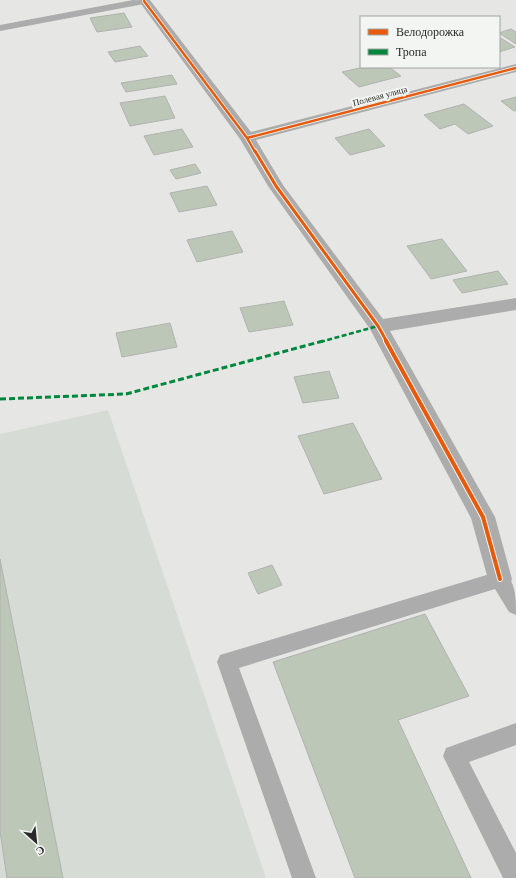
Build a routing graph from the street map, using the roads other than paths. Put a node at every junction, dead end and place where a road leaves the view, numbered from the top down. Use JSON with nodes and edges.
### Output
{"nodes":[{"id":1,"x":144,"y":0,"type":"edge"},
{"id":2,"x":0,"y":28,"type":"edge"},
{"id":3,"x":516,"y":68,"type":"edge"},
{"id":4,"x":247,"y":138,"type":"junction"},
{"id":5,"x":516,"y":304,"type":"edge"},
{"id":6,"x":378,"y":326,"type":"junction"},
{"id":7,"x":500,"y":579,"type":"junction"},
{"id":8,"x":516,"y":606,"type":"edge"},
{"id":9,"x":516,"y":734,"type":"edge"},
{"id":10,"x":304,"y":878,"type":"edge"},
{"id":11,"x":516,"y":878,"type":"edge"}],
"edges":[{"from":1,"to":2,"type":"lane"},
{"from":1,"to":4,"type":"street"},
{"from":3,"to":4,"type":"street","name":"Полевая улица"},
{"from":4,"to":6,"type":"street"},
{"from":5,"to":6,"type":"street"},
{"from":6,"to":7,"type":"street"},
{"from":7,"to":8,"type":"lane"},
{"from":7,"to":10,"type":"lane"},
{"from":9,"to":11,"type":"lane"}]}
